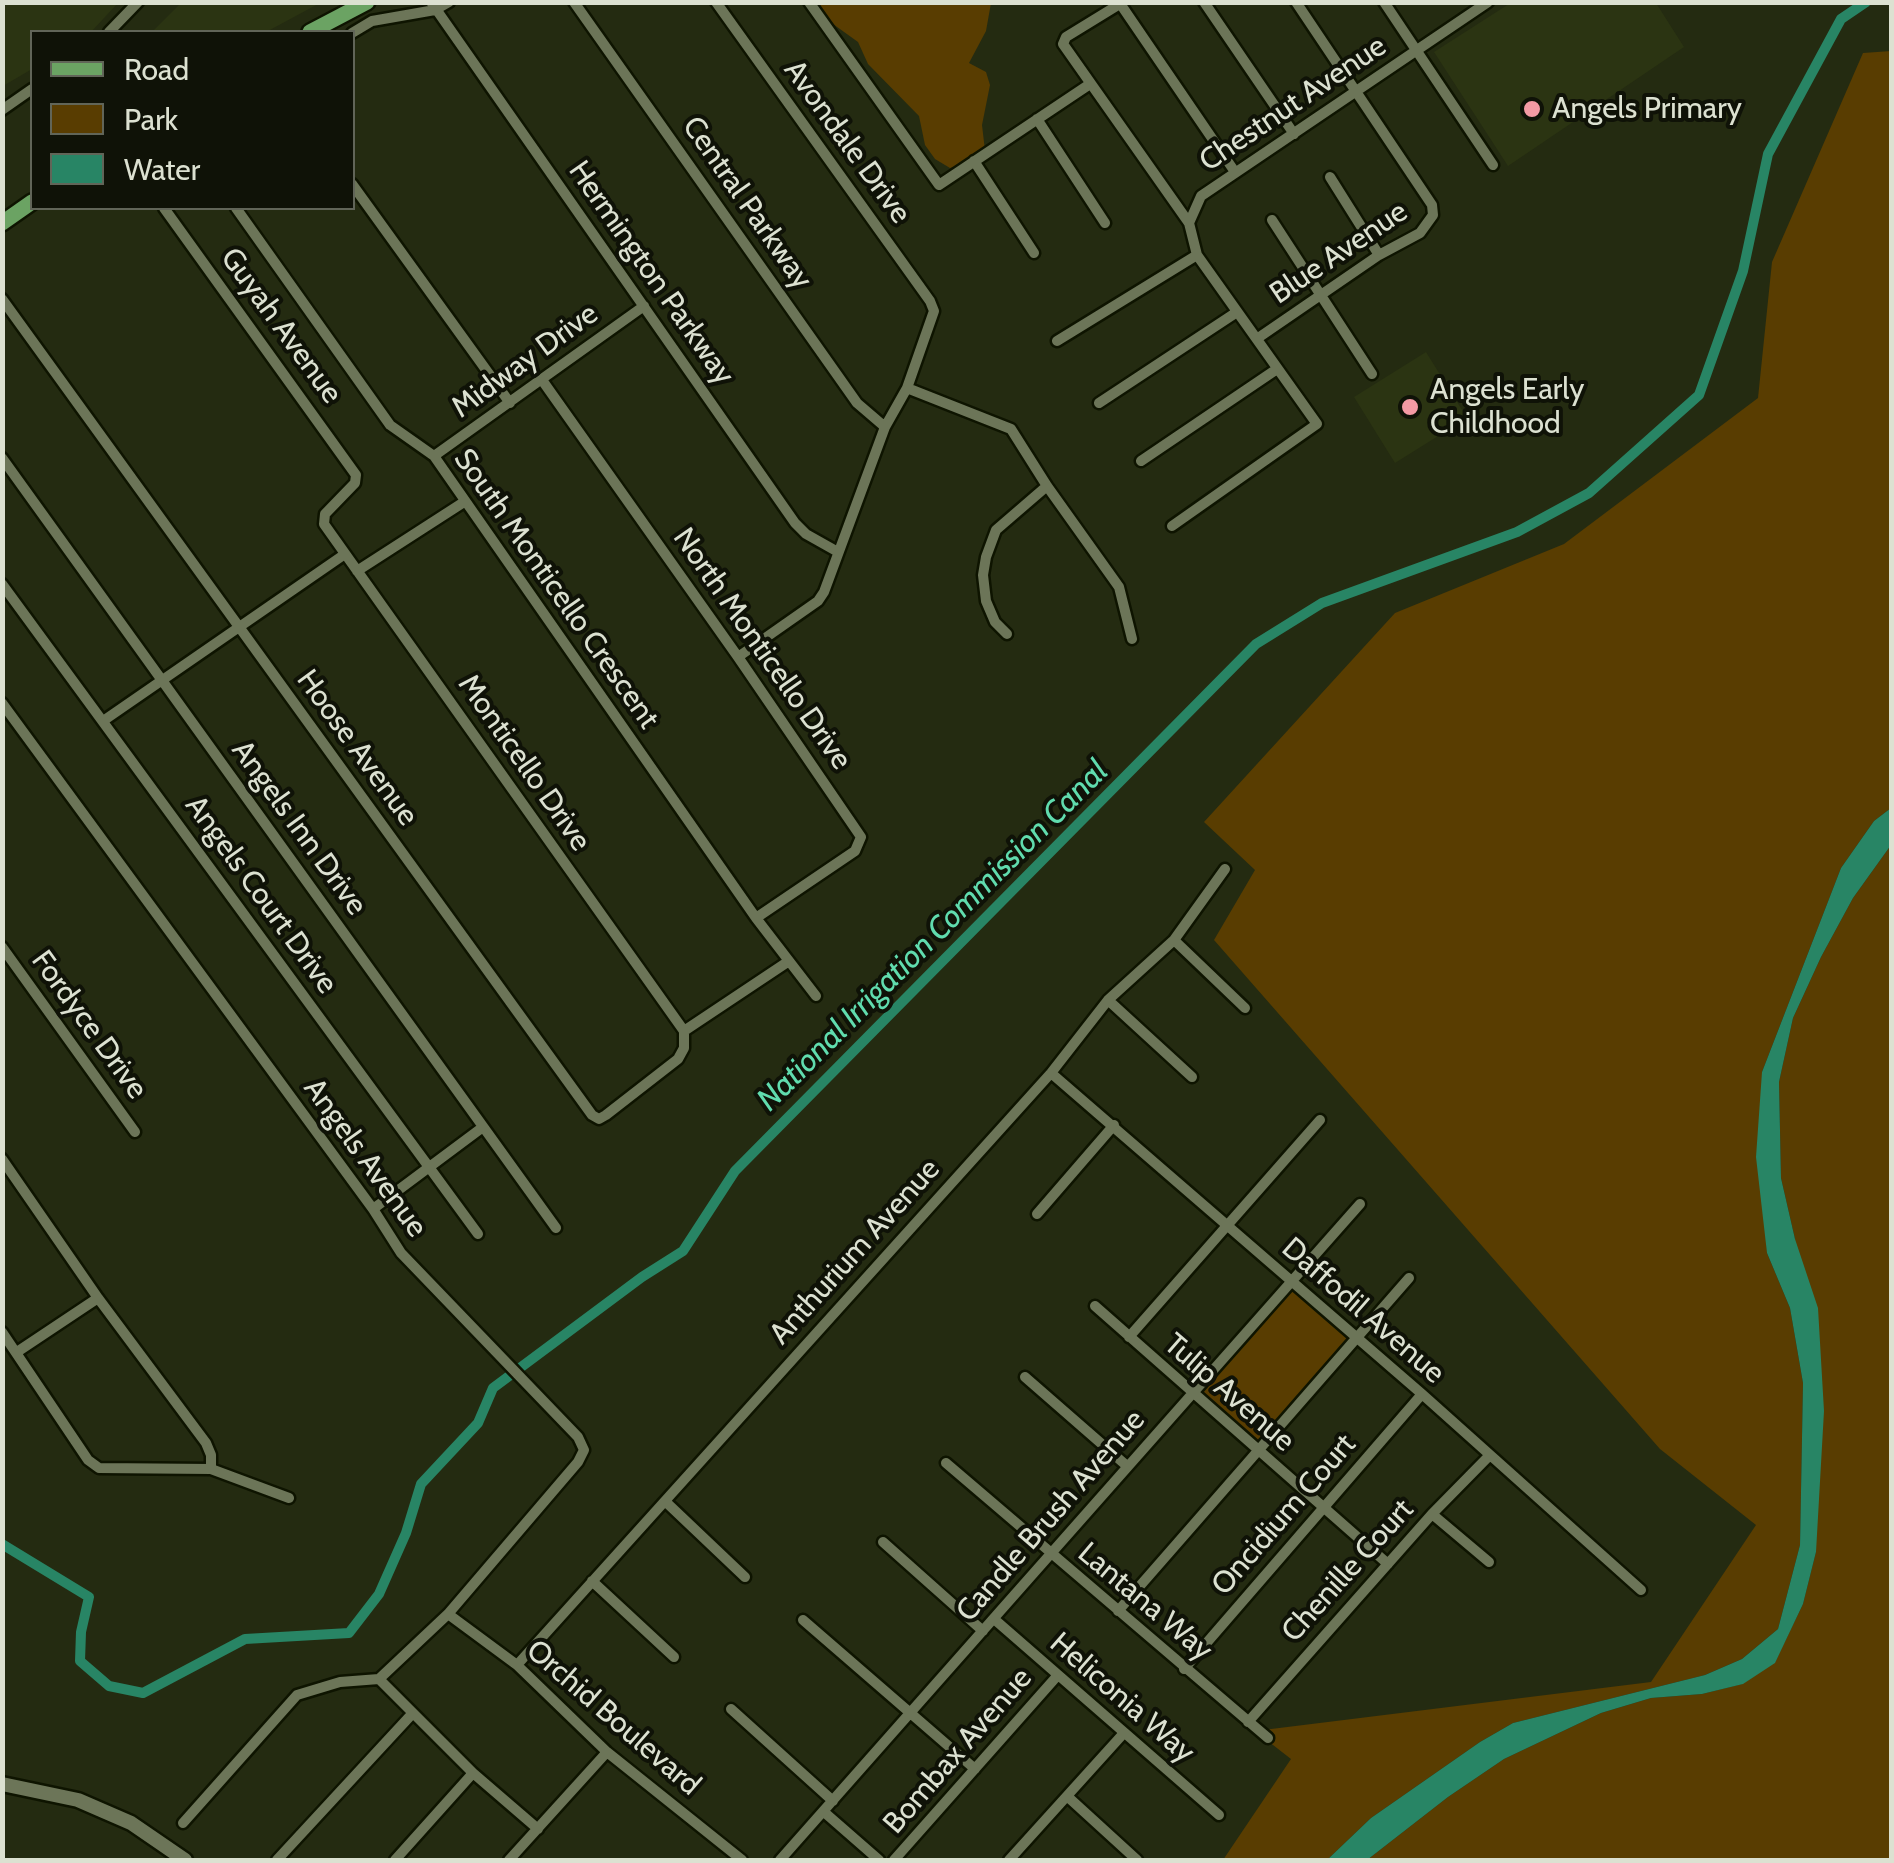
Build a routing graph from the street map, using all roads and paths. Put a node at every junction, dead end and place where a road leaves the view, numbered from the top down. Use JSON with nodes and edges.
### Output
{"nodes":[{"id":1,"x":138,"y":2,"type":"edge"},
{"id":2,"x":367,"y":2,"type":"edge"},
{"id":3,"x":449,"y":2,"type":"edge"},
{"id":4,"x":574,"y":2,"type":"edge"},
{"id":5,"x":716,"y":2,"type":"edge"},
{"id":6,"x":810,"y":2,"type":"edge"},
{"id":7,"x":1204,"y":2,"type":"edge"},
{"id":8,"x":1296,"y":2,"type":"edge"},
{"id":9,"x":1384,"y":2,"type":"edge"},
{"id":10,"x":1121,"y":3,"type":"edge"},
{"id":11,"x":1480,"y":5,"type":"edge"},
{"id":12,"x":433,"y":6,"type":"edge"},
{"id":13,"x":111,"y":30,"type":"edge"},
{"id":14,"x":314,"y":30,"type":"edge"},
{"id":15,"x":355,"y":31,"type":"edge"},
{"id":16,"x":1416,"y":50,"type":"junction"},
{"id":17,"x":1090,"y":84,"type":"junction"},
{"id":18,"x":30,"y":90,"type":"edge"},
{"id":19,"x":1356,"y":91,"type":"junction"},
{"id":20,"x":2,"y":110,"type":"edge"},
{"id":21,"x":1037,"y":119,"type":"junction"},
{"id":22,"x":1294,"y":134,"type":"junction"},
{"id":23,"x":974,"y":162,"type":"junction"},
{"id":24,"x":1493,"y":165,"type":"dead end"},
{"id":25,"x":1236,"y":172,"type":"junction"},
{"id":26,"x":1330,"y":177,"type":"dead end"},
{"id":27,"x":355,"y":188,"type":"edge"},
{"id":28,"x":30,"y":203,"type":"edge"},
{"id":29,"x":165,"y":210,"type":"edge"},
{"id":30,"x":237,"y":210,"type":"edge"},
{"id":31,"x":1272,"y":220,"type":"dead end"},
{"id":32,"x":2,"y":223,"type":"edge"},
{"id":33,"x":1105,"y":223,"type":"dead end"},
{"id":34,"x":1189,"y":223,"type":"junction"},
{"id":35,"x":1034,"y":253,"type":"dead end"},
{"id":36,"x":1197,"y":254,"type":"junction"},
{"id":37,"x":1379,"y":255,"type":"junction"},
{"id":38,"x":1320,"y":294,"type":"junction"},
{"id":39,"x":2,"y":299,"type":"edge"},
{"id":40,"x":644,"y":306,"type":"junction"},
{"id":41,"x":1237,"y":312,"type":"junction"},
{"id":42,"x":1258,"y":338,"type":"junction"},
{"id":43,"x":1057,"y":340,"type":"dead end"},
{"id":44,"x":1278,"y":369,"type":"junction"},
{"id":45,"x":1372,"y":374,"type":"dead end"},
{"id":46,"x":542,"y":380,"type":"junction"},
{"id":47,"x":906,"y":388,"type":"junction"},
{"id":48,"x":510,"y":402,"type":"junction"},
{"id":49,"x":1100,"y":403,"type":"dead end"},
{"id":50,"x":886,"y":426,"type":"junction"},
{"id":51,"x":434,"y":456,"type":"junction"},
{"id":52,"x":2,"y":458,"type":"edge"},
{"id":53,"x":1141,"y":460,"type":"dead end"},
{"id":54,"x":1047,"y":486,"type":"junction"},
{"id":55,"x":464,"y":502,"type":"junction"},
{"id":56,"x":324,"y":524,"type":"joint"},
{"id":57,"x":1172,"y":526,"type":"dead end"},
{"id":58,"x":838,"y":552,"type":"junction"},
{"id":59,"x":345,"y":554,"type":"junction"},
{"id":60,"x":357,"y":571,"type":"junction"},
{"id":61,"x":2,"y":584,"type":"edge"},
{"id":62,"x":239,"y":627,"type":"junction"},
{"id":63,"x":1007,"y":634,"type":"dead end"},
{"id":64,"x":1132,"y":640,"type":"dead end"},
{"id":65,"x":738,"y":656,"type":"junction"},
{"id":66,"x":161,"y":680,"type":"junction"},
{"id":67,"x":2,"y":703,"type":"edge"},
{"id":68,"x":102,"y":721,"type":"junction"},
{"id":69,"x":1224,"y":869,"type":"dead end"},
{"id":70,"x":756,"y":918,"type":"junction"},
{"id":71,"x":1174,"y":940,"type":"junction"},
{"id":72,"x":2,"y":948,"type":"edge"},
{"id":73,"x":789,"y":961,"type":"junction"},
{"id":74,"x":816,"y":996,"type":"dead end"},
{"id":75,"x":1108,"y":1000,"type":"junction"},
{"id":76,"x":1244,"y":1008,"type":"dead end"},
{"id":77,"x":684,"y":1032,"type":"junction"},
{"id":78,"x":1050,"y":1073,"type":"junction"},
{"id":79,"x":1192,"y":1077,"type":"dead end"},
{"id":80,"x":1320,"y":1120,"type":"dead end"},
{"id":81,"x":1114,"y":1126,"type":"junction"},
{"id":82,"x":483,"y":1127,"type":"junction"},
{"id":83,"x":134,"y":1132,"type":"dead end"},
{"id":84,"x":2,"y":1158,"type":"edge"},
{"id":85,"x":429,"y":1167,"type":"junction"},
{"id":86,"x":1360,"y":1204,"type":"dead end"},
{"id":87,"x":373,"y":1209,"type":"junction"},
{"id":88,"x":1037,"y":1214,"type":"dead end"},
{"id":89,"x":1228,"y":1226,"type":"junction"},
{"id":90,"x":556,"y":1228,"type":"dead end"},
{"id":91,"x":478,"y":1234,"type":"dead end"},
{"id":92,"x":1409,"y":1278,"type":"dead end"},
{"id":93,"x":1292,"y":1282,"type":"junction"},
{"id":94,"x":98,"y":1298,"type":"junction"},
{"id":95,"x":1095,"y":1306,"type":"dead end"},
{"id":96,"x":2,"y":1332,"type":"edge"},
{"id":97,"x":1128,"y":1337,"type":"junction"},
{"id":98,"x":1358,"y":1339,"type":"junction"},
{"id":99,"x":17,"y":1352,"type":"junction"},
{"id":100,"x":1025,"y":1377,"type":"dead end"},
{"id":101,"x":1192,"y":1394,"type":"junction"},
{"id":102,"x":1422,"y":1394,"type":"junction"},
{"id":103,"x":1259,"y":1452,"type":"junction"},
{"id":104,"x":1488,"y":1456,"type":"junction"},
{"id":105,"x":946,"y":1463,"type":"dead end"},
{"id":106,"x":1127,"y":1466,"type":"junction"},
{"id":107,"x":211,"y":1469,"type":"junction"},
{"id":108,"x":289,"y":1498,"type":"dead end"},
{"id":109,"x":665,"y":1501,"type":"junction"},
{"id":110,"x":1322,"y":1508,"type":"junction"},
{"id":111,"x":1432,"y":1514,"type":"junction"},
{"id":112,"x":883,"y":1542,"type":"dead end"},
{"id":113,"x":1051,"y":1555,"type":"junction"},
{"id":114,"x":1488,"y":1562,"type":"dead end"},
{"id":115,"x":1388,"y":1564,"type":"junction"},
{"id":116,"x":745,"y":1577,"type":"dead end"},
{"id":117,"x":592,"y":1581,"type":"junction"},
{"id":118,"x":1641,"y":1590,"type":"dead end"},
{"id":119,"x":1118,"y":1611,"type":"junction"},
{"id":120,"x":448,"y":1614,"type":"junction"},
{"id":121,"x":804,"y":1620,"type":"dead end"},
{"id":122,"x":994,"y":1620,"type":"junction"},
{"id":123,"x":983,"y":1631,"type":"junction"},
{"id":124,"x":674,"y":1657,"type":"dead end"},
{"id":125,"x":517,"y":1665,"type":"junction"},
{"id":126,"x":1184,"y":1669,"type":"junction"},
{"id":127,"x":1058,"y":1675,"type":"junction"},
{"id":128,"x":379,"y":1679,"type":"junction"},
{"id":129,"x":731,"y":1709,"type":"dead end"},
{"id":130,"x":909,"y":1713,"type":"junction"},
{"id":131,"x":412,"y":1714,"type":"junction"},
{"id":132,"x":1248,"y":1722,"type":"junction"},
{"id":133,"x":1123,"y":1734,"type":"junction"},
{"id":134,"x":1268,"y":1738,"type":"dead end"},
{"id":135,"x":607,"y":1752,"type":"junction"},
{"id":136,"x":975,"y":1769,"type":"junction"},
{"id":137,"x":473,"y":1773,"type":"junction"},
{"id":138,"x":2,"y":1784,"type":"edge"},
{"id":139,"x":1068,"y":1797,"type":"junction"},
{"id":140,"x":833,"y":1801,"type":"junction"},
{"id":141,"x":824,"y":1812,"type":"junction"},
{"id":142,"x":1218,"y":1815,"type":"dead end"},
{"id":143,"x":183,"y":1823,"type":"dead end"},
{"id":144,"x":538,"y":1829,"type":"junction"},
{"id":145,"x":184,"y":1860,"type":"edge"},
{"id":146,"x":277,"y":1860,"type":"edge"},
{"id":147,"x":395,"y":1860,"type":"edge"},
{"id":148,"x":509,"y":1860,"type":"edge"},
{"id":149,"x":742,"y":1860,"type":"edge"},
{"id":150,"x":780,"y":1860,"type":"edge"},
{"id":151,"x":879,"y":1860,"type":"edge"},
{"id":152,"x":894,"y":1860,"type":"edge"},
{"id":153,"x":1009,"y":1860,"type":"edge"},
{"id":154,"x":1137,"y":1860,"type":"edge"}],
"edges":[{"from":1,"to":13,"type":"street"},
{"from":2,"to":14,"type":"main road"},
{"from":3,"to":12,"type":"street"},
{"from":4,"to":50,"type":"street","name":"Central Parkway"},
{"from":5,"to":47,"type":"street","name":"Avondale Drive"},
{"from":6,"to":23,"type":"street"},
{"from":7,"to":22,"type":"street"},
{"from":8,"to":19,"type":"street","name":"Blue Avenue"},
{"from":9,"to":16,"type":"street"},
{"from":10,"to":17,"type":"street"},
{"from":10,"to":25,"type":"street"},
{"from":11,"to":16,"type":"street","name":"Chestnut Avenue"},
{"from":12,"to":15,"type":"street"},
{"from":12,"to":40,"type":"street","name":"Hermington Parkway"},
{"from":16,"to":19,"type":"street","name":"Chestnut Avenue"},
{"from":16,"to":24,"type":"street"},
{"from":17,"to":21,"type":"street"},
{"from":17,"to":34,"type":"street"},
{"from":18,"to":20,"type":"street"},
{"from":19,"to":22,"type":"street","name":"Chestnut Avenue"},
{"from":19,"to":37,"type":"street","name":"Blue Avenue"},
{"from":21,"to":23,"type":"street"},
{"from":21,"to":33,"type":"street"},
{"from":22,"to":25,"type":"street","name":"Chestnut Avenue"},
{"from":23,"to":35,"type":"street"},
{"from":25,"to":34,"type":"street","name":"Chestnut Avenue"},
{"from":26,"to":37,"type":"street"},
{"from":27,"to":48,"type":"street"},
{"from":28,"to":32,"type":"main road"},
{"from":29,"to":56,"type":"street","name":"Guyah Avenue"},
{"from":30,"to":51,"type":"street","name":"South Monticello Crescent"},
{"from":31,"to":38,"type":"street"},
{"from":34,"to":36,"type":"street"},
{"from":36,"to":41,"type":"street"},
{"from":36,"to":43,"type":"street"},
{"from":37,"to":38,"type":"street","name":"Blue Avenue"},
{"from":38,"to":42,"type":"street","name":"Blue Avenue"},
{"from":38,"to":45,"type":"street"},
{"from":39,"to":62,"type":"street","name":"Hoose Avenue"},
{"from":40,"to":46,"type":"street","name":"Midway Drive"},
{"from":40,"to":58,"type":"street","name":"Hermington Parkway"},
{"from":41,"to":42,"type":"street"},
{"from":41,"to":49,"type":"street"},
{"from":42,"to":44,"type":"street"},
{"from":44,"to":53,"type":"street"},
{"from":44,"to":57,"type":"street"},
{"from":46,"to":48,"type":"street","name":"Midway Drive"},
{"from":46,"to":65,"type":"street","name":"North Monticello Drive"},
{"from":47,"to":50,"type":"street"},
{"from":47,"to":54,"type":"street"},
{"from":48,"to":51,"type":"street","name":"Midway Drive"},
{"from":50,"to":58,"type":"street"},
{"from":51,"to":55,"type":"street","name":"South Monticello Crescent"},
{"from":52,"to":66,"type":"street","name":"Angels Inn Drive"},
{"from":54,"to":63,"type":"street"},
{"from":54,"to":64,"type":"street"},
{"from":55,"to":60,"type":"street"},
{"from":55,"to":70,"type":"street","name":"South Monticello Crescent"},
{"from":56,"to":59,"type":"street","name":"Monticello Drive"},
{"from":58,"to":65,"type":"street"},
{"from":59,"to":60,"type":"street","name":"Monticello Drive"},
{"from":59,"to":62,"type":"street"},
{"from":60,"to":77,"type":"street","name":"Monticello Drive"},
{"from":61,"to":68,"type":"street","name":"Angels Court Drive"},
{"from":62,"to":66,"type":"street"},
{"from":62,"to":77,"type":"street","name":"Hoose Avenue"},
{"from":65,"to":70,"type":"street","name":"North Monticello Drive"},
{"from":66,"to":68,"type":"street"},
{"from":66,"to":82,"type":"street","name":"Angels Inn Drive"},
{"from":67,"to":87,"type":"street","name":"Angels Avenue"},
{"from":68,"to":85,"type":"street","name":"Angels Court Drive"},
{"from":69,"to":71,"type":"street","name":"Anthurium Avenue"},
{"from":70,"to":73,"type":"street","name":"South Monticello Crescent"},
{"from":71,"to":75,"type":"street","name":"Anthurium Avenue"},
{"from":71,"to":76,"type":"street"},
{"from":72,"to":83,"type":"street","name":"Fordyce Drive"},
{"from":73,"to":74,"type":"street","name":"South Monticello Crescent"},
{"from":73,"to":77,"type":"street"},
{"from":75,"to":78,"type":"street","name":"Anthurium Avenue"},
{"from":75,"to":79,"type":"street"},
{"from":78,"to":81,"type":"street","name":"Daffodil Avenue"},
{"from":78,"to":109,"type":"street","name":"Anthurium Avenue"},
{"from":80,"to":89,"type":"street"},
{"from":81,"to":88,"type":"street"},
{"from":81,"to":89,"type":"street","name":"Daffodil Avenue"},
{"from":82,"to":85,"type":"street"},
{"from":82,"to":90,"type":"street","name":"Angels Inn Drive"},
{"from":84,"to":94,"type":"street"},
{"from":85,"to":87,"type":"street"},
{"from":85,"to":91,"type":"street","name":"Angels Court Drive"},
{"from":86,"to":93,"type":"street","name":"Candle Brush Avenue"},
{"from":87,"to":120,"type":"street","name":"Angels Avenue"},
{"from":89,"to":93,"type":"street","name":"Daffodil Avenue"},
{"from":89,"to":97,"type":"street"},
{"from":92,"to":98,"type":"street"},
{"from":93,"to":98,"type":"street","name":"Daffodil Avenue"},
{"from":93,"to":101,"type":"street","name":"Candle Brush Avenue"},
{"from":94,"to":99,"type":"street"},
{"from":94,"to":107,"type":"street"},
{"from":95,"to":97,"type":"street","name":"Tulip Avenue"},
{"from":96,"to":99,"type":"street"},
{"from":97,"to":101,"type":"street","name":"Tulip Avenue"},
{"from":98,"to":102,"type":"street","name":"Daffodil Avenue"},
{"from":98,"to":103,"type":"street"},
{"from":99,"to":107,"type":"street"},
{"from":100,"to":106,"type":"street"},
{"from":101,"to":103,"type":"street","name":"Tulip Avenue"},
{"from":101,"to":106,"type":"street","name":"Candle Brush Avenue"},
{"from":102,"to":104,"type":"street","name":"Daffodil Avenue"},
{"from":102,"to":110,"type":"street","name":"Oncidium Court"},
{"from":103,"to":110,"type":"street","name":"Tulip Avenue"},
{"from":103,"to":119,"type":"street"},
{"from":104,"to":111,"type":"street","name":"Chenille Court"},
{"from":104,"to":118,"type":"street","name":"Daffodil Avenue"},
{"from":105,"to":113,"type":"street","name":"Lantana Way"},
{"from":106,"to":113,"type":"street","name":"Candle Brush Avenue"},
{"from":107,"to":108,"type":"street"},
{"from":109,"to":116,"type":"street"},
{"from":109,"to":117,"type":"street","name":"Anthurium Avenue"},
{"from":110,"to":115,"type":"street","name":"Tulip Avenue"},
{"from":110,"to":126,"type":"street","name":"Oncidium Court"},
{"from":111,"to":114,"type":"street"},
{"from":111,"to":115,"type":"street","name":"Chenille Court"},
{"from":112,"to":123,"type":"street"},
{"from":113,"to":119,"type":"street","name":"Lantana Way"},
{"from":113,"to":122,"type":"street","name":"Candle Brush Avenue"},
{"from":115,"to":132,"type":"street","name":"Chenille Court"},
{"from":117,"to":124,"type":"street"},
{"from":117,"to":125,"type":"street","name":"Anthurium Avenue"},
{"from":119,"to":126,"type":"street","name":"Lantana Way"},
{"from":120,"to":125,"type":"street","name":"Orchid Boulevard"},
{"from":120,"to":128,"type":"street"},
{"from":121,"to":130,"type":"street"},
{"from":122,"to":123,"type":"street","name":"Candle Brush Avenue"},
{"from":122,"to":127,"type":"street","name":"Heliconia Way"},
{"from":123,"to":130,"type":"street","name":"Candle Brush Avenue"},
{"from":125,"to":135,"type":"street","name":"Orchid Boulevard"},
{"from":126,"to":132,"type":"street","name":"Lantana Way"},
{"from":127,"to":133,"type":"street","name":"Heliconia Way"},
{"from":127,"to":136,"type":"street","name":"Bombax Avenue"},
{"from":128,"to":131,"type":"street"},
{"from":128,"to":143,"type":"street"},
{"from":129,"to":140,"type":"street"},
{"from":130,"to":136,"type":"street"},
{"from":130,"to":140,"type":"street","name":"Candle Brush Avenue"},
{"from":131,"to":137,"type":"street"},
{"from":131,"to":146,"type":"street"},
{"from":132,"to":134,"type":"street","name":"Lantana Way"},
{"from":133,"to":139,"type":"street"},
{"from":133,"to":142,"type":"street","name":"Heliconia Way"},
{"from":135,"to":144,"type":"street"},
{"from":135,"to":149,"type":"street","name":"Orchid Boulevard"},
{"from":136,"to":152,"type":"street","name":"Bombax Avenue"},
{"from":137,"to":144,"type":"street"},
{"from":137,"to":147,"type":"street"},
{"from":138,"to":145,"type":"street"},
{"from":139,"to":153,"type":"street"},
{"from":139,"to":154,"type":"street"},
{"from":140,"to":141,"type":"street","name":"Candle Brush Avenue"},
{"from":141,"to":150,"type":"street","name":"Candle Brush Avenue"},
{"from":141,"to":151,"type":"street"},
{"from":144,"to":148,"type":"street"}]}
